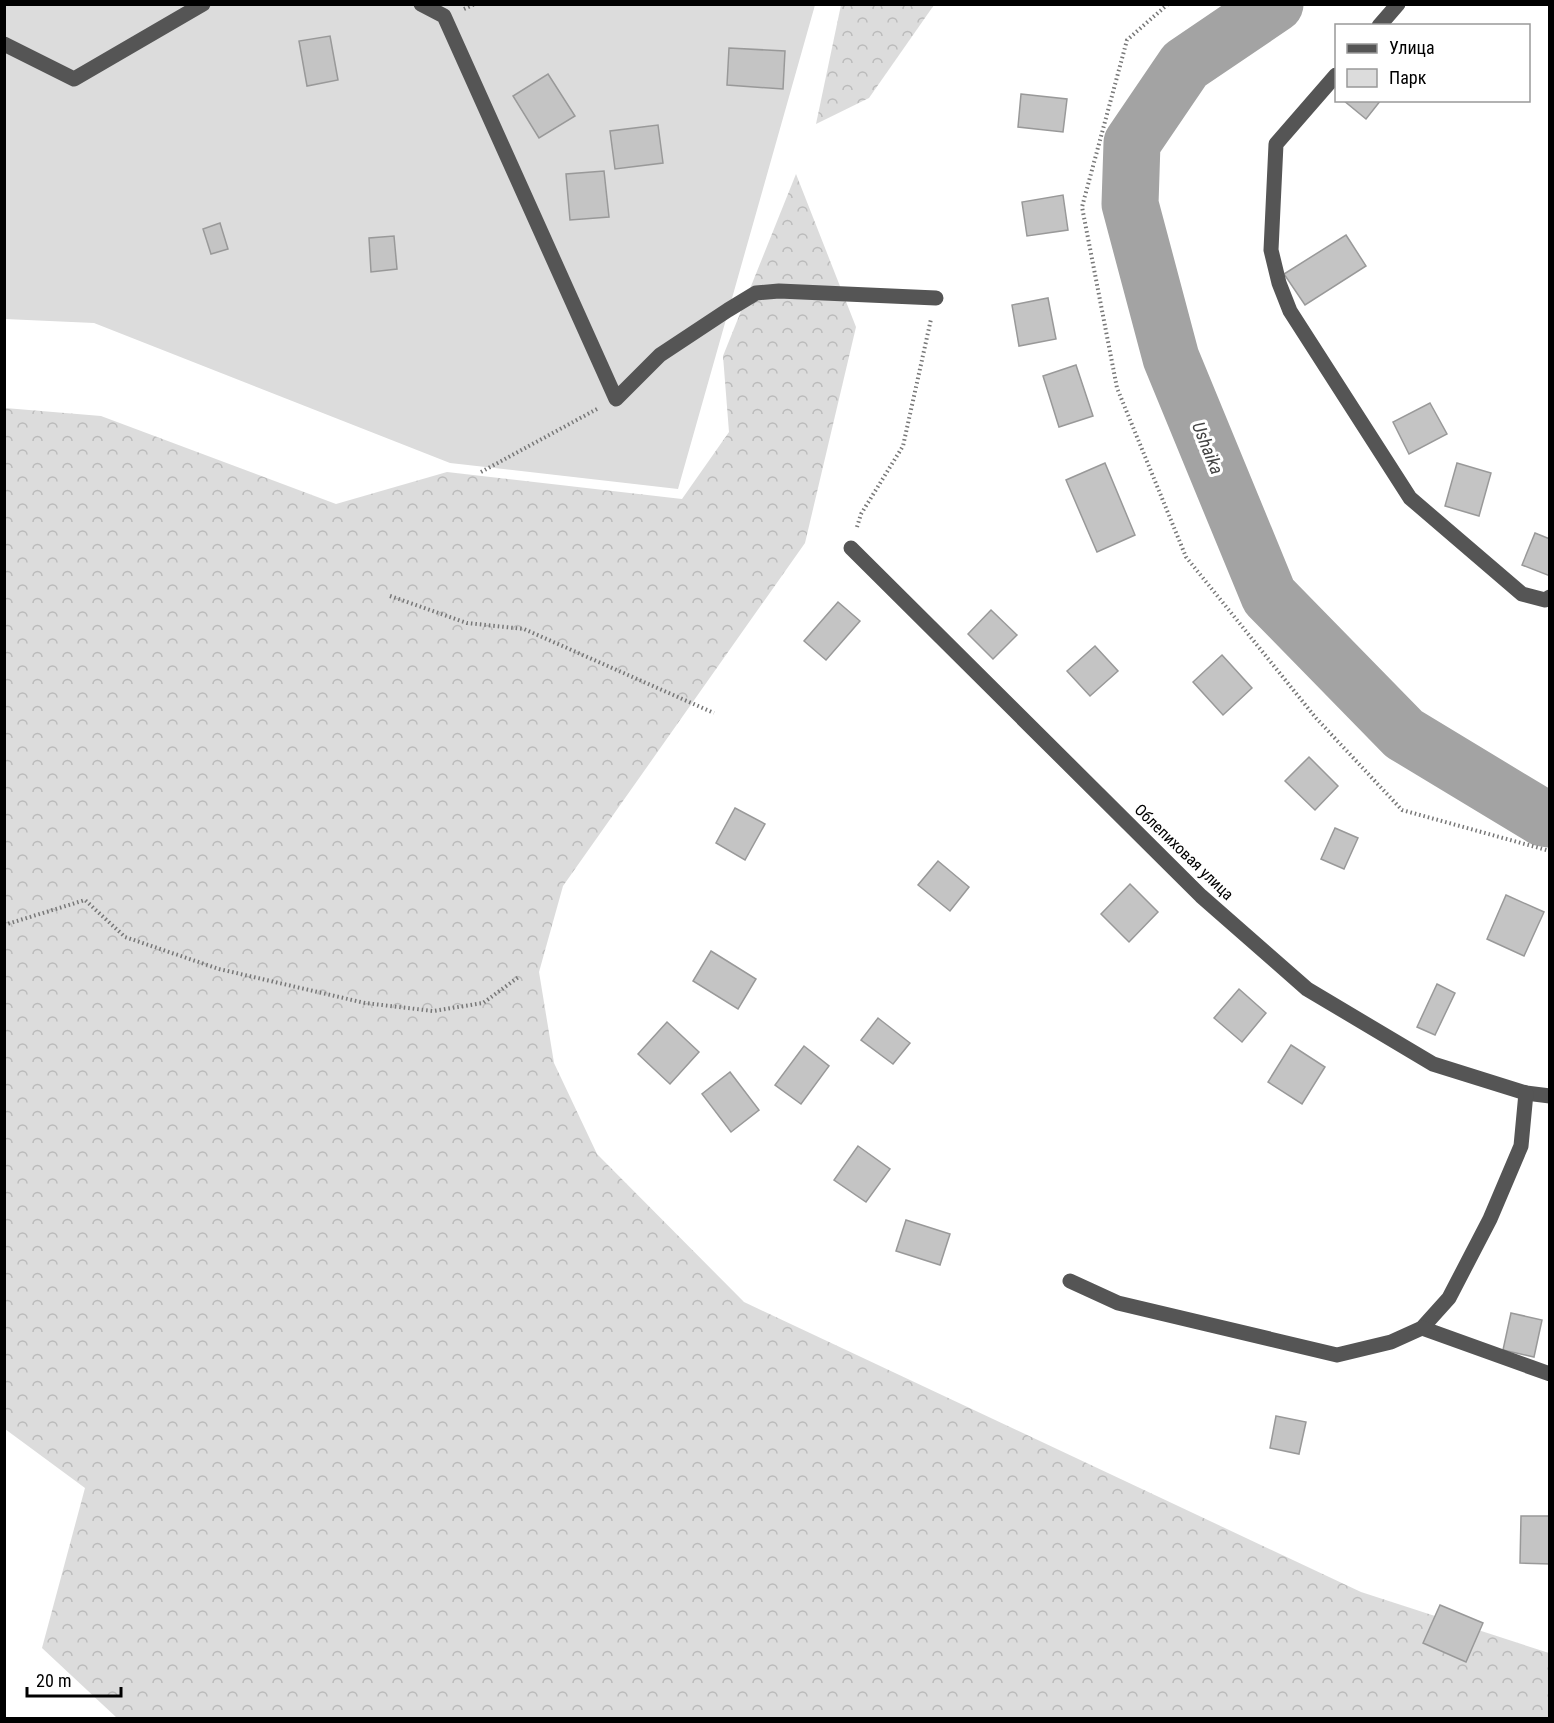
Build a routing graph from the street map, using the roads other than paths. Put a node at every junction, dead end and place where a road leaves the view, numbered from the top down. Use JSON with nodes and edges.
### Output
{"nodes":[{"id":1,"x":203,"y":4,"type":"edge"},
{"id":2,"x":421,"y":4,"type":"edge"},
{"id":3,"x":1398,"y":4,"type":"edge"},
{"id":4,"x":1382,"y":24,"type":"edge"},
{"id":5,"x":4,"y":44,"type":"edge"},
{"id":6,"x":1335,"y":76,"type":"edge"},
{"id":7,"x":936,"y":298,"type":"road end"},
{"id":8,"x":850,"y":548,"type":"road end"},
{"id":9,"x":1550,"y":597,"type":"edge"},
{"id":10,"x":1526,"y":1094,"type":"junction"},
{"id":11,"x":1550,"y":1096,"type":"edge"},
{"id":12,"x":1070,"y":1281,"type":"dead end"},
{"id":13,"x":1422,"y":1328,"type":"junction"},
{"id":14,"x":1550,"y":1374,"type":"edge"}],
"edges":[{"from":1,"to":5,"type":"street"},
{"from":2,"to":7,"type":"street"},
{"from":3,"to":4,"type":"street"},
{"from":6,"to":9,"type":"street"},
{"from":8,"to":10,"type":"street","name":"Облепиховая улица"},
{"from":10,"to":11,"type":"street","name":"Облепиховая улица"},
{"from":10,"to":13,"type":"street"},
{"from":12,"to":13,"type":"street"},
{"from":13,"to":14,"type":"street"}]}
